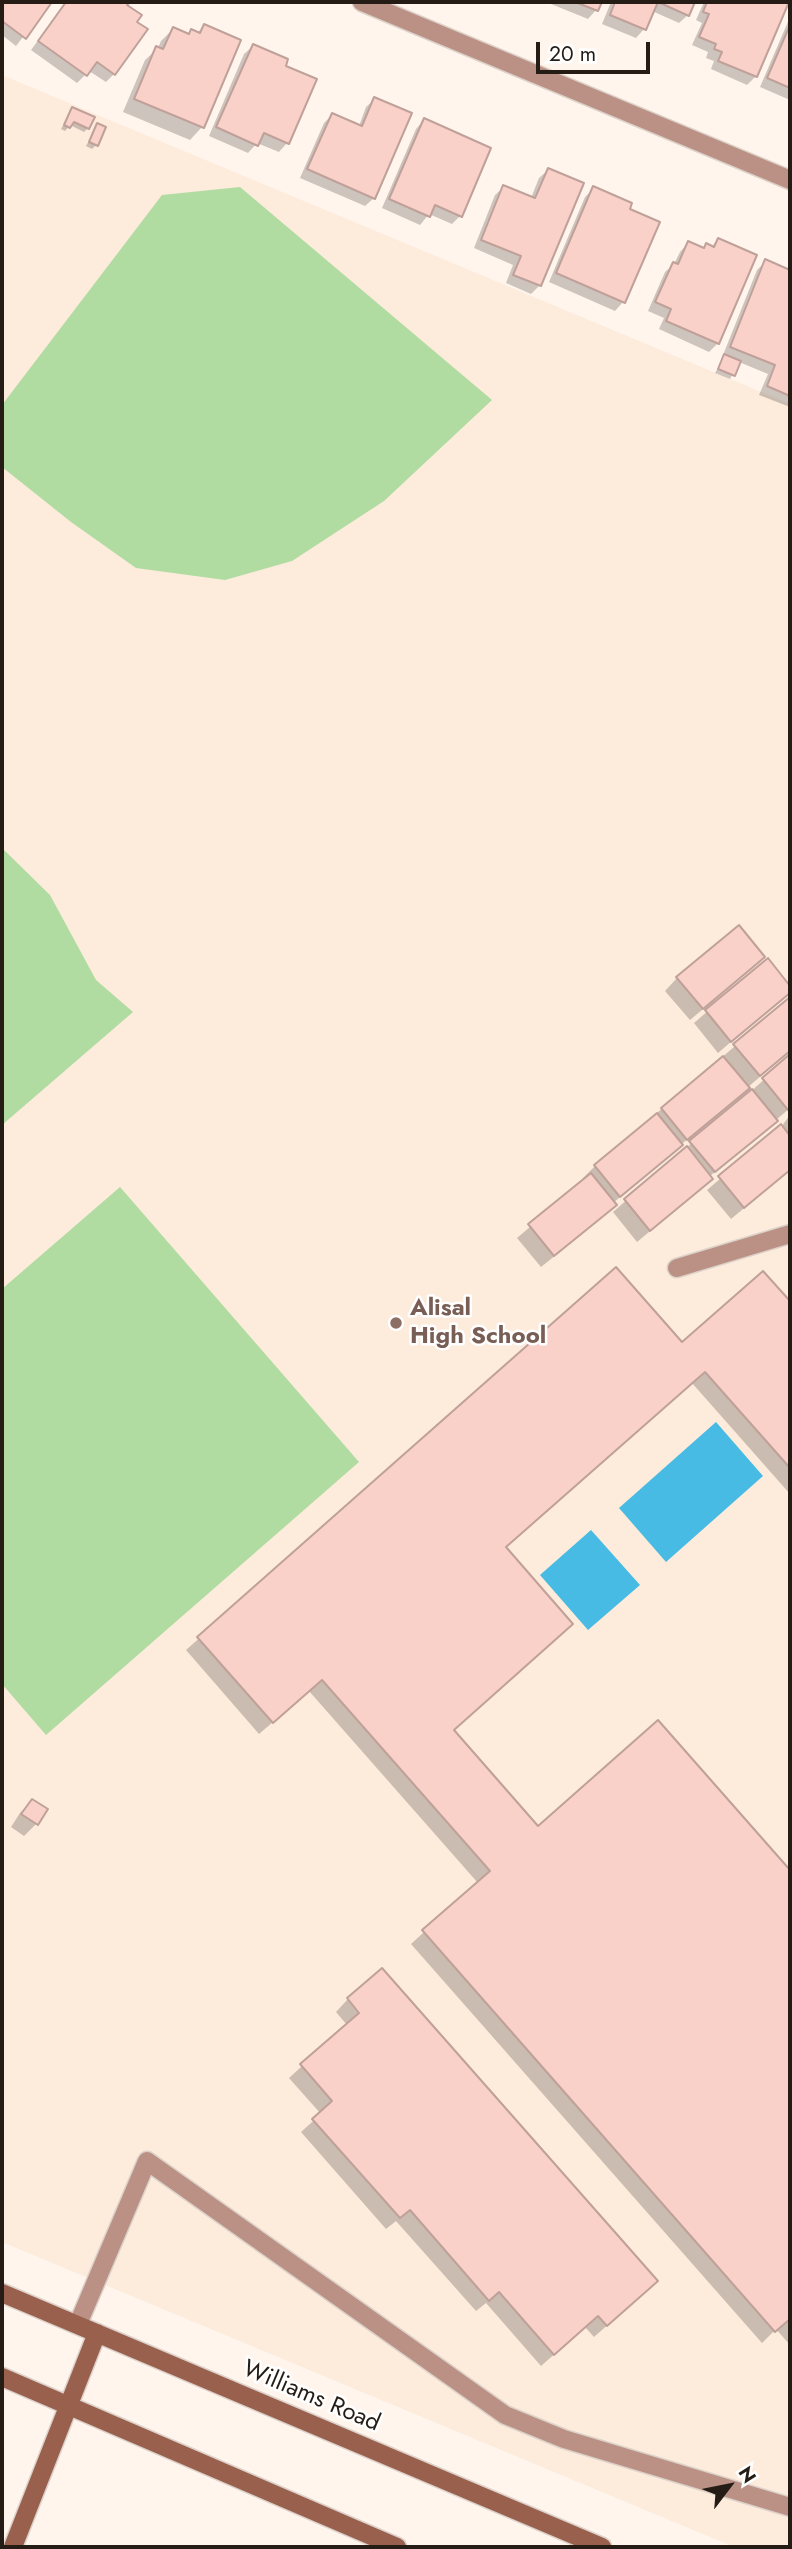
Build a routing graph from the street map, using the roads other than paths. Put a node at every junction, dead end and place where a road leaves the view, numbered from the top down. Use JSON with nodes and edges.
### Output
{"nodes":[{"id":1,"x":362,"y":2,"type":"edge"},
{"id":2,"x":790,"y":180,"type":"edge"},
{"id":3,"x":790,"y":1234,"type":"edge"},
{"id":4,"x":677,"y":1268,"type":"dead end"},
{"id":5,"x":2,"y":2293,"type":"edge"},
{"id":6,"x":78,"y":2325,"type":"junction"},
{"id":7,"x":97,"y":2333,"type":"junction"},
{"id":8,"x":2,"y":2377,"type":"edge"},
{"id":9,"x":68,"y":2404,"type":"junction"},
{"id":10,"x":790,"y":2507,"type":"edge"},
{"id":11,"x":13,"y":2547,"type":"edge"},
{"id":12,"x":397,"y":2547,"type":"edge"},
{"id":13,"x":602,"y":2547,"type":"edge"}],
"edges":[{"from":1,"to":2,"type":"street"},
{"from":3,"to":4,"type":"street"},
{"from":5,"to":6,"type":"main road","name":"Williams Road"},
{"from":6,"to":7,"type":"main road","name":"Williams Road"},
{"from":6,"to":10,"type":"street"},
{"from":7,"to":9,"type":"main road"},
{"from":7,"to":13,"type":"main road","name":"Williams Road"},
{"from":8,"to":9,"type":"main road"},
{"from":9,"to":11,"type":"main road"},
{"from":9,"to":12,"type":"main road"}]}
